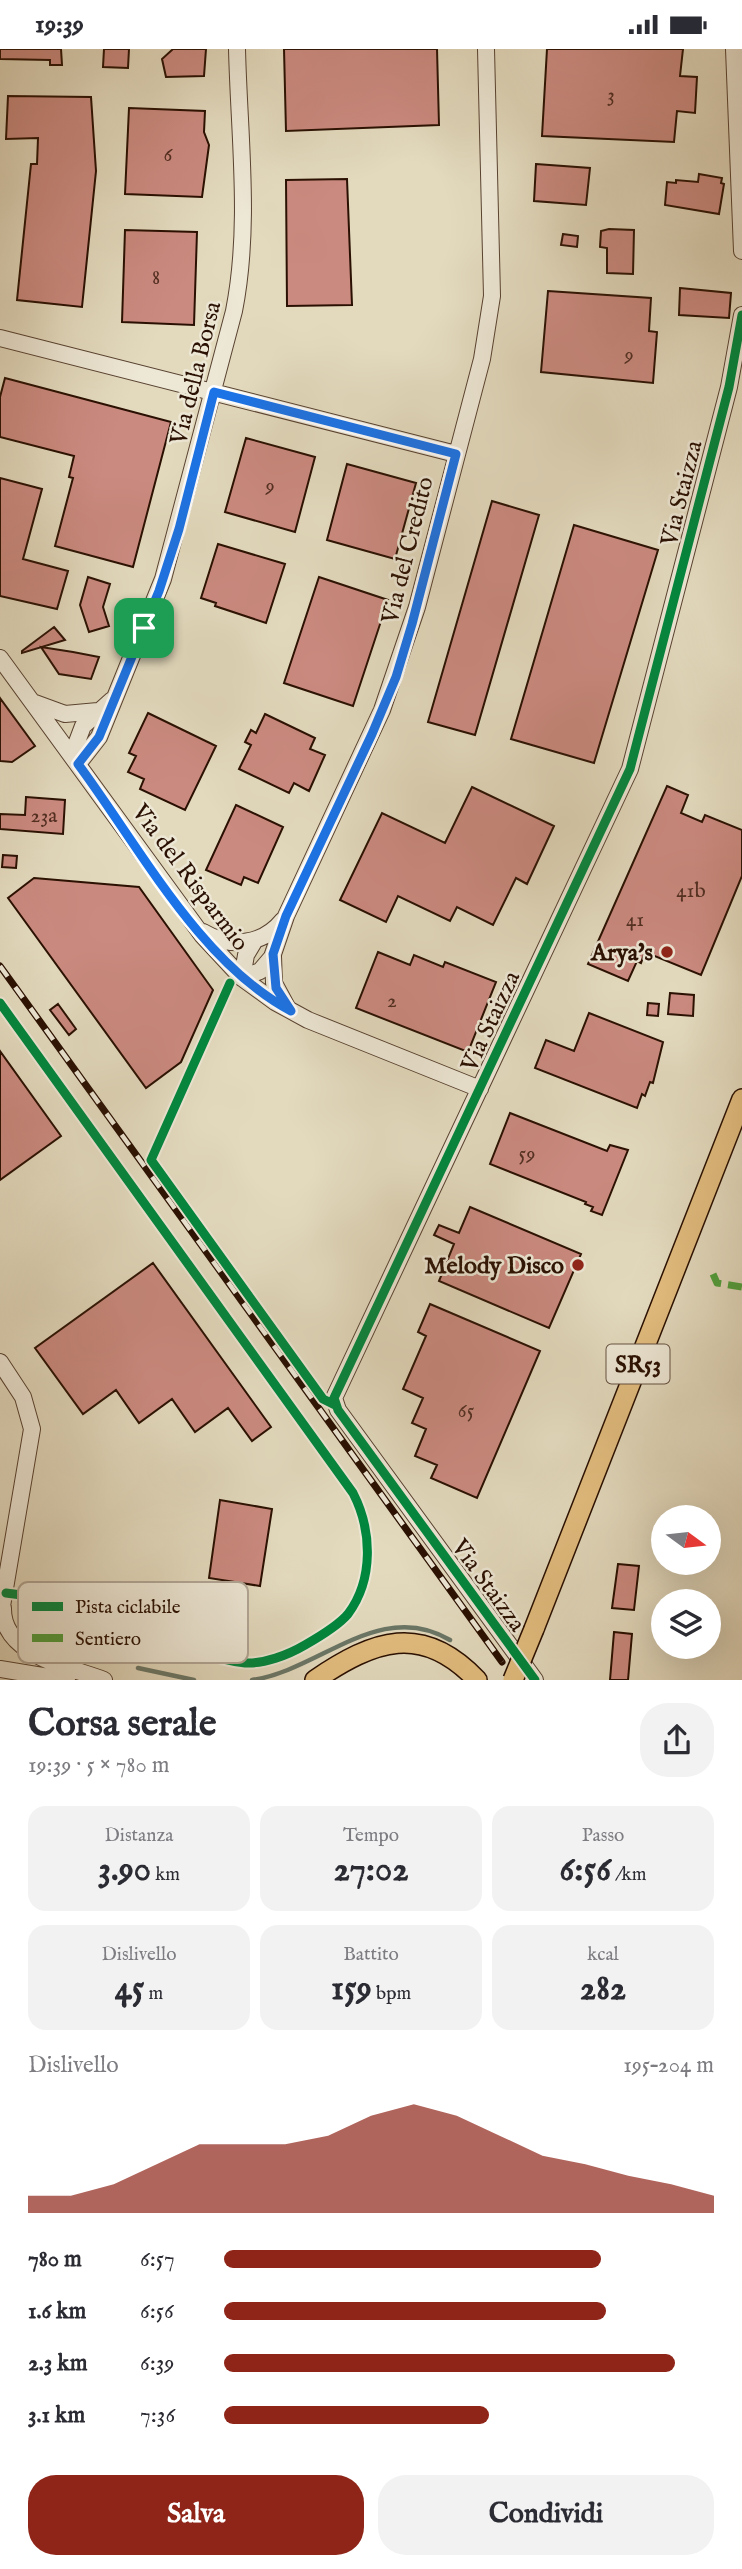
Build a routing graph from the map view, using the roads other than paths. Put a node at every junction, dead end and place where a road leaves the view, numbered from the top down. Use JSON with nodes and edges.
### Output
{"nodes":[{"id":1,"x":237,"y":49,"type":"edge"},
{"id":2,"x":486,"y":49,"type":"edge"},
{"id":3,"x":734,"y":49,"type":"edge"},
{"id":4,"x":742,"y":251,"type":"edge"},
{"id":5,"x":742,"y":315,"type":"edge"},
{"id":6,"x":0,"y":338,"type":"edge"},
{"id":7,"x":214,"y":392,"type":"junction"},
{"id":8,"x":456,"y":454,"type":"junction"},
{"id":9,"x":0,"y":658,"type":"edge"},
{"id":10,"x":115,"y":695,"type":"junction"},
{"id":11,"x":28,"y":697,"type":"junction"},
{"id":12,"x":99,"y":711,"type":"junction"},
{"id":13,"x":75,"y":760,"type":"junction"},
{"id":14,"x":286,"y":916,"type":"junction"},
{"id":15,"x":197,"y":928,"type":"junction"},
{"id":16,"x":255,"y":940,"type":"junction"},
{"id":17,"x":273,"y":954,"type":"junction"},
{"id":18,"x":242,"y":978,"type":"junction"},
{"id":19,"x":291,"y":1011,"type":"junction"},
{"id":20,"x":480,"y":1089,"type":"junction"},
{"id":21,"x":742,"y":1099,"type":"edge"},
{"id":22,"x":0,"y":1362,"type":"edge"},
{"id":23,"x":2,"y":1613,"type":"edge"},
{"id":24,"x":18,"y":1638,"type":"edge"},
{"id":25,"x":56,"y":1663,"type":"edge"},
{"id":26,"x":0,"y":1669,"type":"edge"},
{"id":27,"x":317,"y":1679,"type":"edge"},
{"id":28,"x":67,"y":1680,"type":"edge"},
{"id":29,"x":104,"y":1680,"type":"edge"},
{"id":30,"x":477,"y":1680,"type":"edge"},
{"id":31,"x":513,"y":1680,"type":"edge"},
{"id":32,"x":535,"y":1680,"type":"edge"}],
"edges":[{"from":1,"to":7,"type":"street","name":"Via della Borsa"},
{"from":2,"to":8,"type":"street","name":"Via del Credito"},
{"from":3,"to":4,"type":"street"},
{"from":5,"to":20,"type":"street","name":"Via Staizza"},
{"from":6,"to":7,"type":"street"},
{"from":7,"to":8,"type":"street"},
{"from":7,"to":10,"type":"street","name":"Via della Borsa"},
{"from":8,"to":14,"type":"street","name":"Via del Credito"},
{"from":9,"to":11,"type":"street","name":"Via del Risparmio"},
{"from":10,"to":12,"type":"street","name":"Via della Borsa"},
{"from":10,"to":13,"type":"street","name":"Via della Borsa"},
{"from":11,"to":12,"type":"street"},
{"from":11,"to":13,"type":"street","name":"Via del Risparmio"},
{"from":12,"to":13,"type":"street","name":"Via della Borsa"},
{"from":13,"to":15,"type":"street","name":"Via del Risparmio"},
{"from":14,"to":16,"type":"street","name":"Via del Credito"},
{"from":14,"to":17,"type":"street","name":"Via del Credito"},
{"from":15,"to":16,"type":"street"},
{"from":15,"to":18,"type":"street","name":"Via del Risparmio"},
{"from":16,"to":18,"type":"street"},
{"from":17,"to":18,"type":"street"},
{"from":17,"to":19,"type":"street","name":"Via del Credito"},
{"from":18,"to":19,"type":"street","name":"Via del Risparmio"},
{"from":19,"to":20,"type":"street","name":"Via del Risparmio"},
{"from":20,"to":32,"type":"street","name":"Via Staizza"},
{"from":21,"to":31,"type":"main road","number":"SR53","bridge":true},
{"from":22,"to":23,"type":"street"},
{"from":23,"to":24,"type":"street"},
{"from":25,"to":29,"type":"street"},
{"from":26,"to":28,"type":"street"},
{"from":27,"to":30,"type":"main road"}]}
